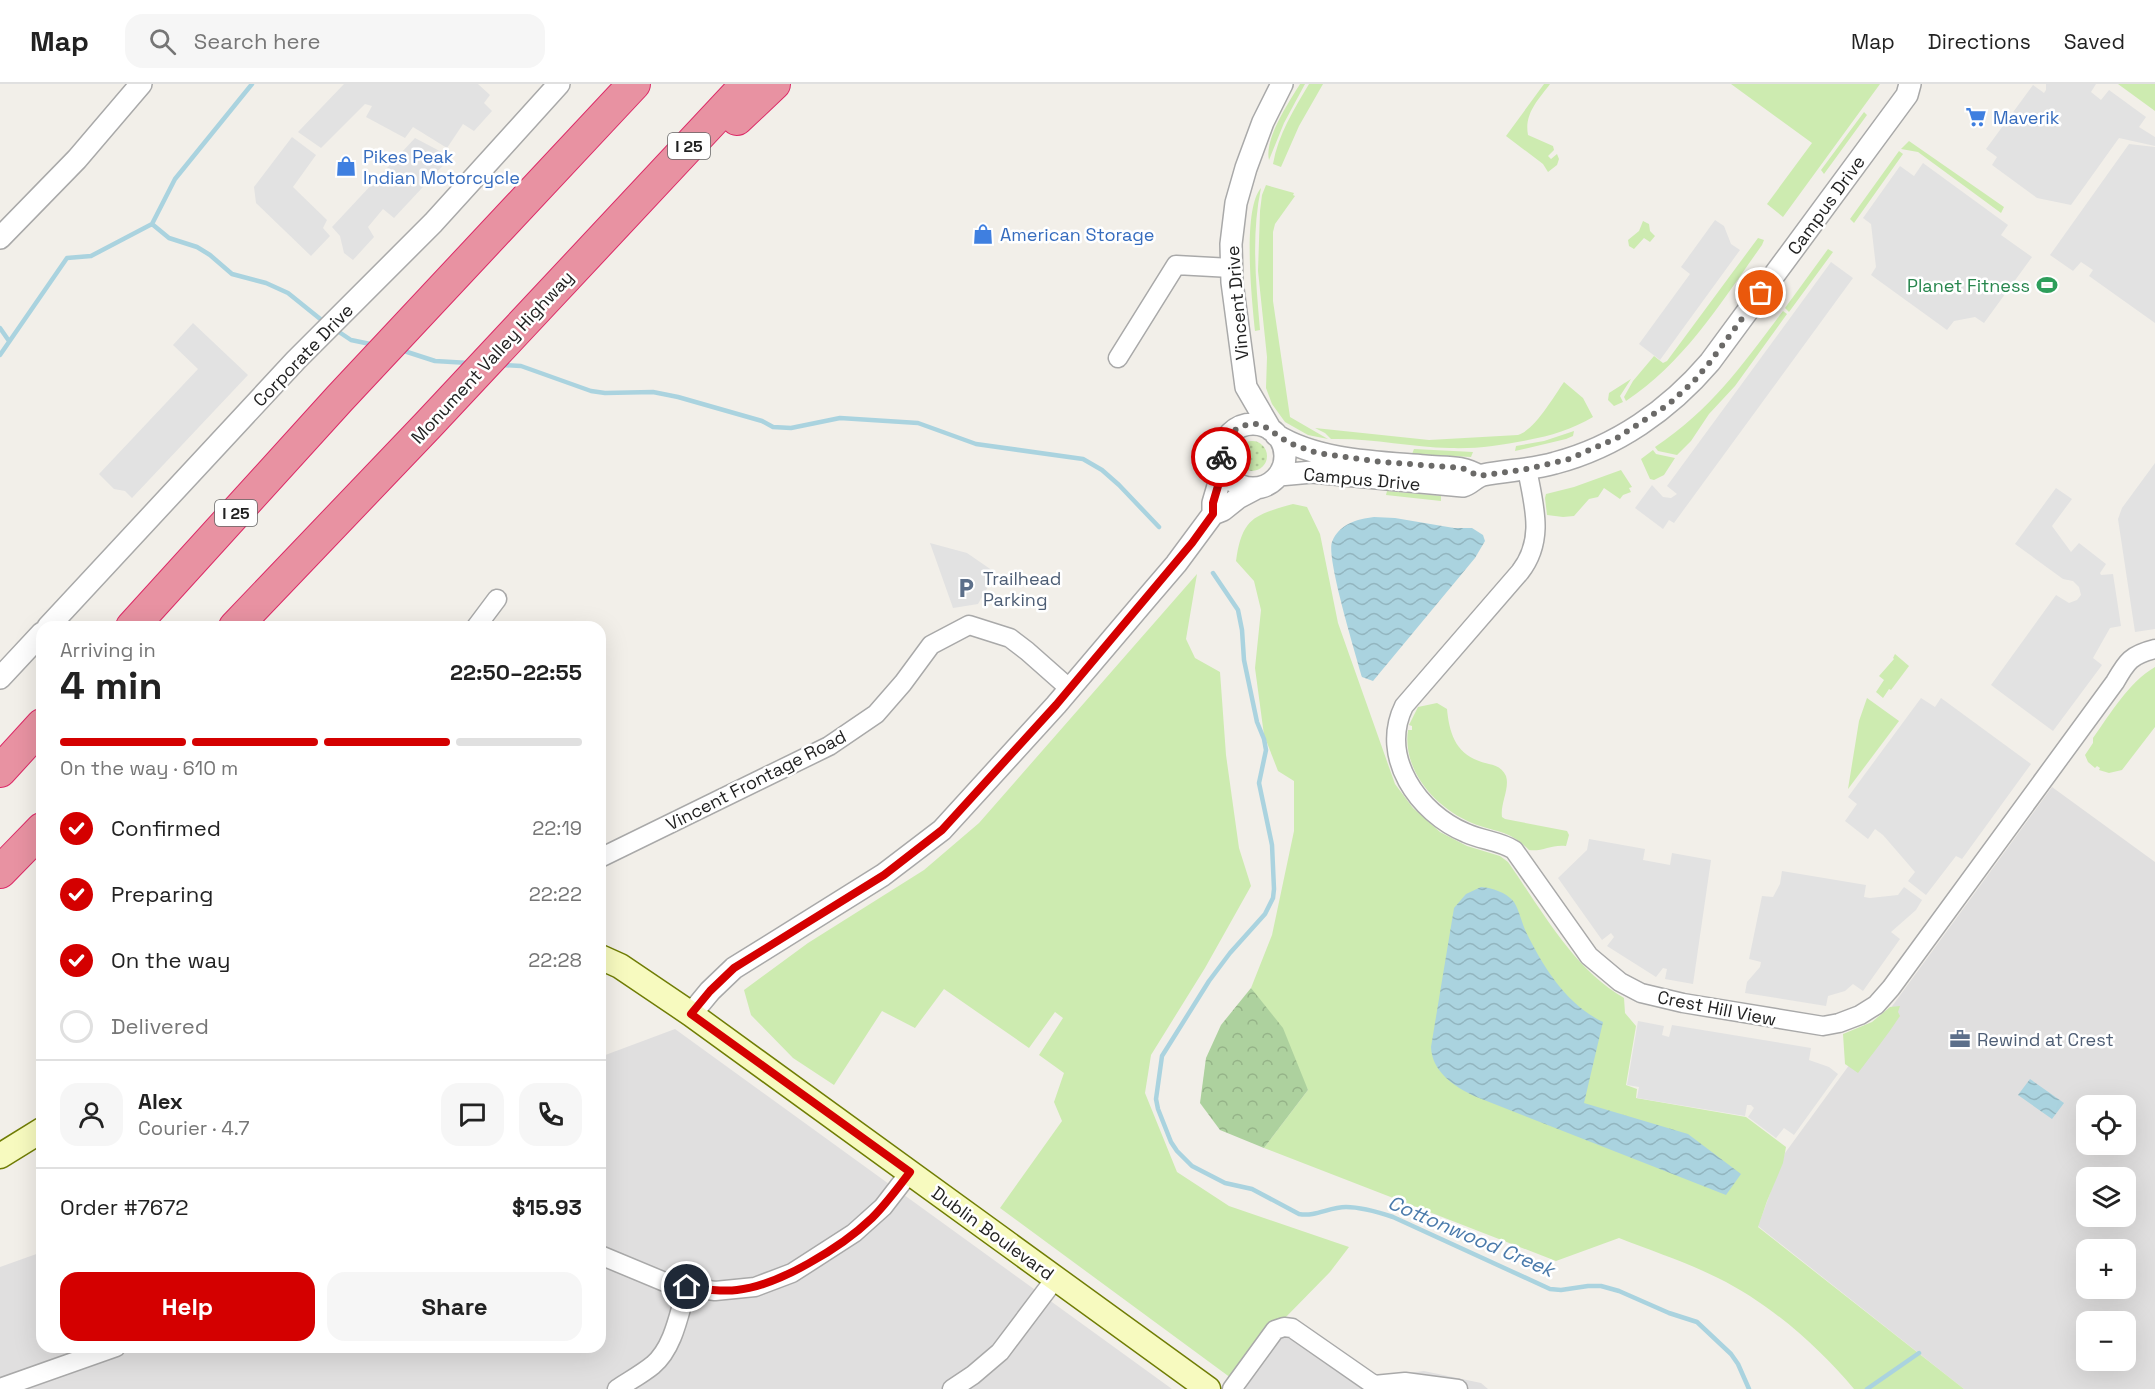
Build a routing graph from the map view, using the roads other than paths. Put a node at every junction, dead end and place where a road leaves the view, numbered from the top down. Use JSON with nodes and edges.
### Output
{"nodes":[{"id":1,"x":141,"y":84,"type":"edge"},
{"id":2,"x":559,"y":84,"type":"edge"},
{"id":3,"x":622,"y":84,"type":"edge"},
{"id":4,"x":634,"y":84,"type":"edge"},
{"id":5,"x":747,"y":84,"type":"edge"},
{"id":6,"x":774,"y":84,"type":"edge"},
{"id":7,"x":1282,"y":84,"type":"edge"},
{"id":8,"x":1927,"y":84,"type":"edge"},
{"id":9,"x":1908,"y":90,"type":"edge"},
{"id":10,"x":561,"y":163,"type":"junction"},
{"id":11,"x":631,"y":208,"type":"junction"},
{"id":12,"x":0,"y":237,"type":"edge"},
{"id":13,"x":1231,"y":268,"type":"junction"},
{"id":14,"x":1118,"y":358,"type":"dead end"},
{"id":15,"x":1246,"y":387,"type":"junction"},
{"id":16,"x":1233,"y":431,"type":"junction"},
{"id":17,"x":1274,"y":433,"type":"junction"},
{"id":18,"x":1223,"y":469,"type":"junction"},
{"id":19,"x":1527,"y":469,"type":"junction"},
{"id":20,"x":1279,"y":475,"type":"junction"},
{"id":21,"x":1479,"y":476,"type":"junction"},
{"id":22,"x":1257,"y":488,"type":"junction"},
{"id":23,"x":1213,"y":514,"type":"junction"},
{"id":24,"x":497,"y":599,"type":"dead end"},
{"id":25,"x":54,"y":621,"type":"edge"},
{"id":26,"x":137,"y":621,"type":"edge"},
{"id":27,"x":241,"y":621,"type":"edge"},
{"id":28,"x":480,"y":621,"type":"edge"},
{"id":29,"x":36,"y":639,"type":"edge"},
{"id":30,"x":2155,"y":649,"type":"edge"},
{"id":31,"x":0,"y":678,"type":"edge"},
{"id":32,"x":1070,"y":689,"type":"junction"},
{"id":33,"x":36,"y":732,"type":"edge"},
{"id":34,"x":0,"y":771,"type":"edge"},
{"id":35,"x":36,"y":834,"type":"edge"},
{"id":36,"x":606,"y":855,"type":"edge"},
{"id":37,"x":0,"y":872,"type":"edge"},
{"id":38,"x":606,"y":960,"type":"edge"},
{"id":39,"x":691,"y":1014,"type":"junction"},
{"id":40,"x":36,"y":1134,"type":"edge"},
{"id":41,"x":0,"y":1156,"type":"edge"},
{"id":42,"x":910,"y":1172,"type":"junction"},
{"id":43,"x":606,"y":1258,"type":"edge"},
{"id":44,"x":1055,"y":1279,"type":"junction"},
{"id":45,"x":687,"y":1287,"type":"junction"},
{"id":46,"x":100,"y":1353,"type":"edge"},
{"id":47,"x":8,"y":1387,"type":"edge"},
{"id":48,"x":617,"y":1389,"type":"edge"},
{"id":49,"x":952,"y":1389,"type":"edge"},
{"id":50,"x":1208,"y":1389,"type":"edge"},
{"id":51,"x":1232,"y":1389,"type":"edge"},
{"id":52,"x":1458,"y":1389,"type":"edge"}],
"edges":[{"from":1,"to":12,"type":"street"},
{"from":2,"to":25,"type":"street","name":"Corporate Drive"},
{"from":3,"to":10,"type":"highway"},
{"from":4,"to":10,"type":"highway","number":"I 25"},
{"from":5,"to":11,"type":"highway","name":"Monument Valley Highway","number":"I 25"},
{"from":6,"to":11,"type":"highway"},
{"from":7,"to":13,"type":"street","name":"Vincent Drive"},
{"from":8,"to":9,"type":"street","name":"Campus Drive"},
{"from":9,"to":19,"type":"street","name":"Campus Drive"},
{"from":10,"to":26,"type":"highway","number":"I 25"},
{"from":11,"to":27,"type":"highway","name":"Monument Valley Highway","number":"I 25"},
{"from":13,"to":14,"type":"street"},
{"from":13,"to":15,"type":"street","name":"Vincent Drive"},
{"from":15,"to":16,"type":"street","name":"Vincent Drive"},
{"from":15,"to":17,"type":"street","name":"Vincent Drive"},
{"from":16,"to":17,"type":"street"},
{"from":16,"to":18,"type":"street"},
{"from":17,"to":20,"type":"street"},
{"from":17,"to":21,"type":"street","name":"Campus Drive"},
{"from":18,"to":22,"type":"street"},
{"from":18,"to":23,"type":"street"},
{"from":19,"to":21,"type":"street","name":"Campus Drive"},
{"from":19,"to":30,"type":"street","name":"Crest Hill View"},
{"from":20,"to":21,"type":"street","name":"Campus Drive"},
{"from":20,"to":22,"type":"street"},
{"from":22,"to":23,"type":"street"},
{"from":23,"to":32,"type":"street"},
{"from":24,"to":28,"type":"street"},
{"from":29,"to":31,"type":"street"},
{"from":32,"to":36,"type":"street","name":"Vincent Frontage Road"},
{"from":32,"to":39,"type":"street"},
{"from":33,"to":34,"type":"highway"},
{"from":35,"to":37,"type":"highway"},
{"from":38,"to":39,"type":"main road","name":"Dublin Boulevard"},
{"from":39,"to":42,"type":"main road","name":"Dublin Boulevard"},
{"from":40,"to":41,"type":"main road"},
{"from":42,"to":44,"type":"main road","name":"Dublin Boulevard"},
{"from":42,"to":45,"type":"street"},
{"from":43,"to":45,"type":"street"},
{"from":44,"to":49,"type":"street"},
{"from":44,"to":50,"type":"main road","name":"Dublin Boulevard"},
{"from":45,"to":48,"type":"street"},
{"from":46,"to":47,"type":"street"},
{"from":51,"to":52,"type":"street"}]}
